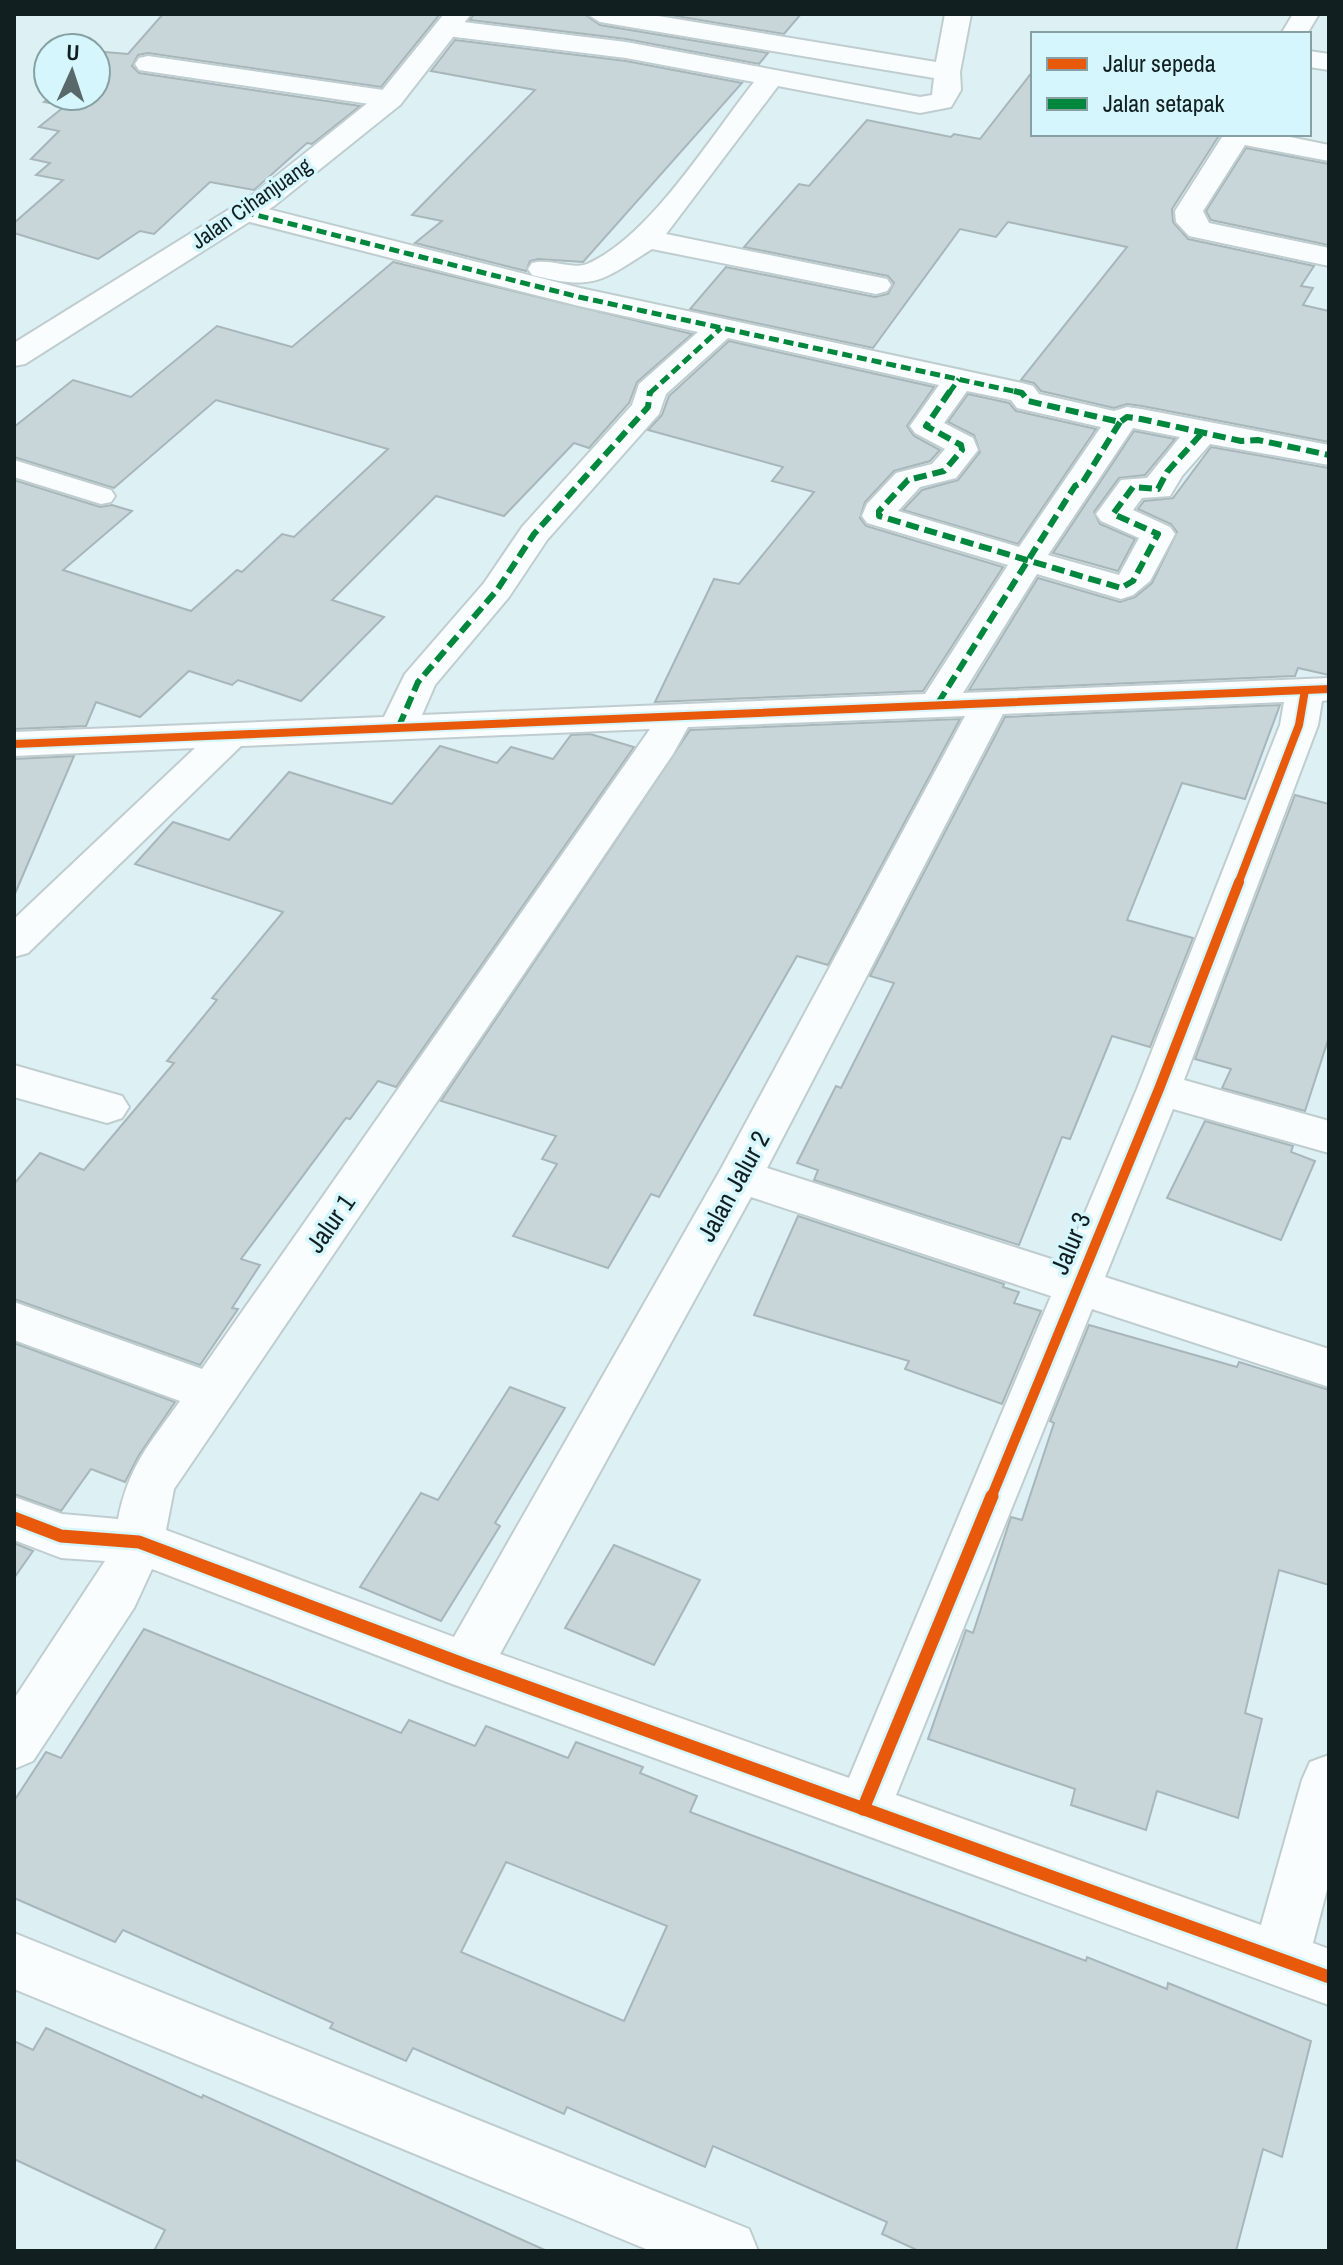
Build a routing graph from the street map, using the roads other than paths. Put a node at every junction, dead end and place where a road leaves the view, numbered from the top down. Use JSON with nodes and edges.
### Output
{"nodes":[{"id":1,"x":600,"y":14,"type":"edge"},
{"id":2,"x":958,"y":14,"type":"edge"},
{"id":3,"x":1306,"y":14,"type":"edge"},
{"id":4,"x":453,"y":21,"type":"edge"},
{"id":5,"x":1295,"y":32,"type":"edge"},
{"id":6,"x":148,"y":64,"type":"dead end"},
{"id":7,"x":947,"y":72,"type":"junction"},
{"id":8,"x":772,"y":76,"type":"junction"},
{"id":9,"x":390,"y":99,"type":"junction"},
{"id":10,"x":1236,"y":136,"type":"edge"},
{"id":11,"x":1242,"y":136,"type":"edge"},
{"id":12,"x":1329,"y":153,"type":"edge"},
{"id":13,"x":254,"y":206,"type":"junction"},
{"id":14,"x":647,"y":239,"type":"junction"},
{"id":15,"x":1329,"y":257,"type":"edge"},
{"id":16,"x":876,"y":285,"type":"dead end"},
{"id":17,"x":721,"y":328,"type":"junction"},
{"id":18,"x":14,"y":357,"type":"edge"},
{"id":19,"x":959,"y":379,"type":"junction"},
{"id":20,"x":1120,"y":422,"type":"junction"},
{"id":21,"x":1202,"y":433,"type":"junction"},
{"id":22,"x":1329,"y":455,"type":"edge"},
{"id":23,"x":14,"y":468,"type":"edge"},
{"id":24,"x":101,"y":496,"type":"dead end"},
{"id":25,"x":1027,"y":558,"type":"junction"},
{"id":26,"x":1317,"y":690,"type":"edge"},
{"id":27,"x":991,"y":701,"type":"junction"},
{"id":28,"x":938,"y":703,"type":"junction"},
{"id":29,"x":675,"y":716,"type":"junction"},
{"id":30,"x":399,"y":726,"type":"junction"},
{"id":31,"x":232,"y":734,"type":"junction"},
{"id":32,"x":14,"y":744,"type":"edge"},
{"id":33,"x":14,"y":943,"type":"edge"},
{"id":34,"x":14,"y":1081,"type":"edge"},
{"id":35,"x":1159,"y":1089,"type":"junction"},
{"id":36,"x":107,"y":1107,"type":"dead end"},
{"id":37,"x":1329,"y":1137,"type":"edge"},
{"id":38,"x":740,"y":1176,"type":"junction"},
{"id":39,"x":1076,"y":1286,"type":"junction"},
{"id":40,"x":14,"y":1321,"type":"edge"},
{"id":41,"x":1329,"y":1368,"type":"edge"},
{"id":42,"x":212,"y":1393,"type":"junction"},
{"id":43,"x":14,"y":1518,"type":"edge"},
{"id":44,"x":139,"y":1542,"type":"junction"},
{"id":45,"x":466,"y":1665,"type":"junction"},
{"id":46,"x":14,"y":1744,"type":"edge"},
{"id":47,"x":1329,"y":1780,"type":"edge"},
{"id":48,"x":863,"y":1809,"type":"junction"},
{"id":49,"x":14,"y":1961,"type":"edge"},
{"id":50,"x":1304,"y":1967,"type":"edge"},
{"id":51,"x":727,"y":2251,"type":"edge"}],
"edges":[{"from":1,"to":7,"type":"street"},
{"from":2,"to":7,"type":"street"},
{"from":3,"to":5,"type":"street"},
{"from":4,"to":8,"type":"street"},
{"from":4,"to":9,"type":"street","name":"Jalan Cihanjuang"},
{"from":6,"to":9,"type":"street"},
{"from":7,"to":8,"type":"street"},
{"from":8,"to":14,"type":"street"},
{"from":9,"to":13,"type":"street","name":"Jalan Cihanjuang"},
{"from":10,"to":15,"type":"street"},
{"from":11,"to":12,"type":"street"},
{"from":13,"to":14,"type":"street"},
{"from":13,"to":17,"type":"street"},
{"from":13,"to":18,"type":"street","name":"Jalan Cihanjuang"},
{"from":14,"to":16,"type":"street"},
{"from":17,"to":19,"type":"street"},
{"from":17,"to":30,"type":"street"},
{"from":19,"to":20,"type":"street"},
{"from":19,"to":25,"type":"street"},
{"from":20,"to":21,"type":"street"},
{"from":20,"to":25,"type":"street"},
{"from":21,"to":22,"type":"street"},
{"from":21,"to":25,"type":"street"},
{"from":23,"to":24,"type":"lane"},
{"from":25,"to":28,"type":"street"},
{"from":26,"to":27,"type":"street"},
{"from":26,"to":35,"type":"street","name":"Jalur 3"},
{"from":27,"to":28,"type":"street"},
{"from":27,"to":38,"type":"street","name":"Jalan Jalur 2"},
{"from":28,"to":29,"type":"street"},
{"from":29,"to":30,"type":"street"},
{"from":29,"to":42,"type":"street","name":"Jalur 1"},
{"from":30,"to":31,"type":"street"},
{"from":31,"to":32,"type":"street"},
{"from":31,"to":33,"type":"street"},
{"from":34,"to":36,"type":"street"},
{"from":35,"to":37,"type":"street"},
{"from":35,"to":39,"type":"street","name":"Jalur 3"},
{"from":38,"to":39,"type":"street"},
{"from":38,"to":45,"type":"street","name":"Jalan Jalur 2"},
{"from":39,"to":41,"type":"street"},
{"from":39,"to":48,"type":"street","name":"Jalur 3"},
{"from":40,"to":42,"type":"street"},
{"from":42,"to":44,"type":"street","name":"Jalur 1"},
{"from":43,"to":44,"type":"street"},
{"from":44,"to":45,"type":"street"},
{"from":44,"to":46,"type":"street","name":"Jalur 1"},
{"from":45,"to":48,"type":"street"},
{"from":47,"to":50,"type":"street"},
{"from":48,"to":50,"type":"street"},
{"from":49,"to":51,"type":"street"}]}
